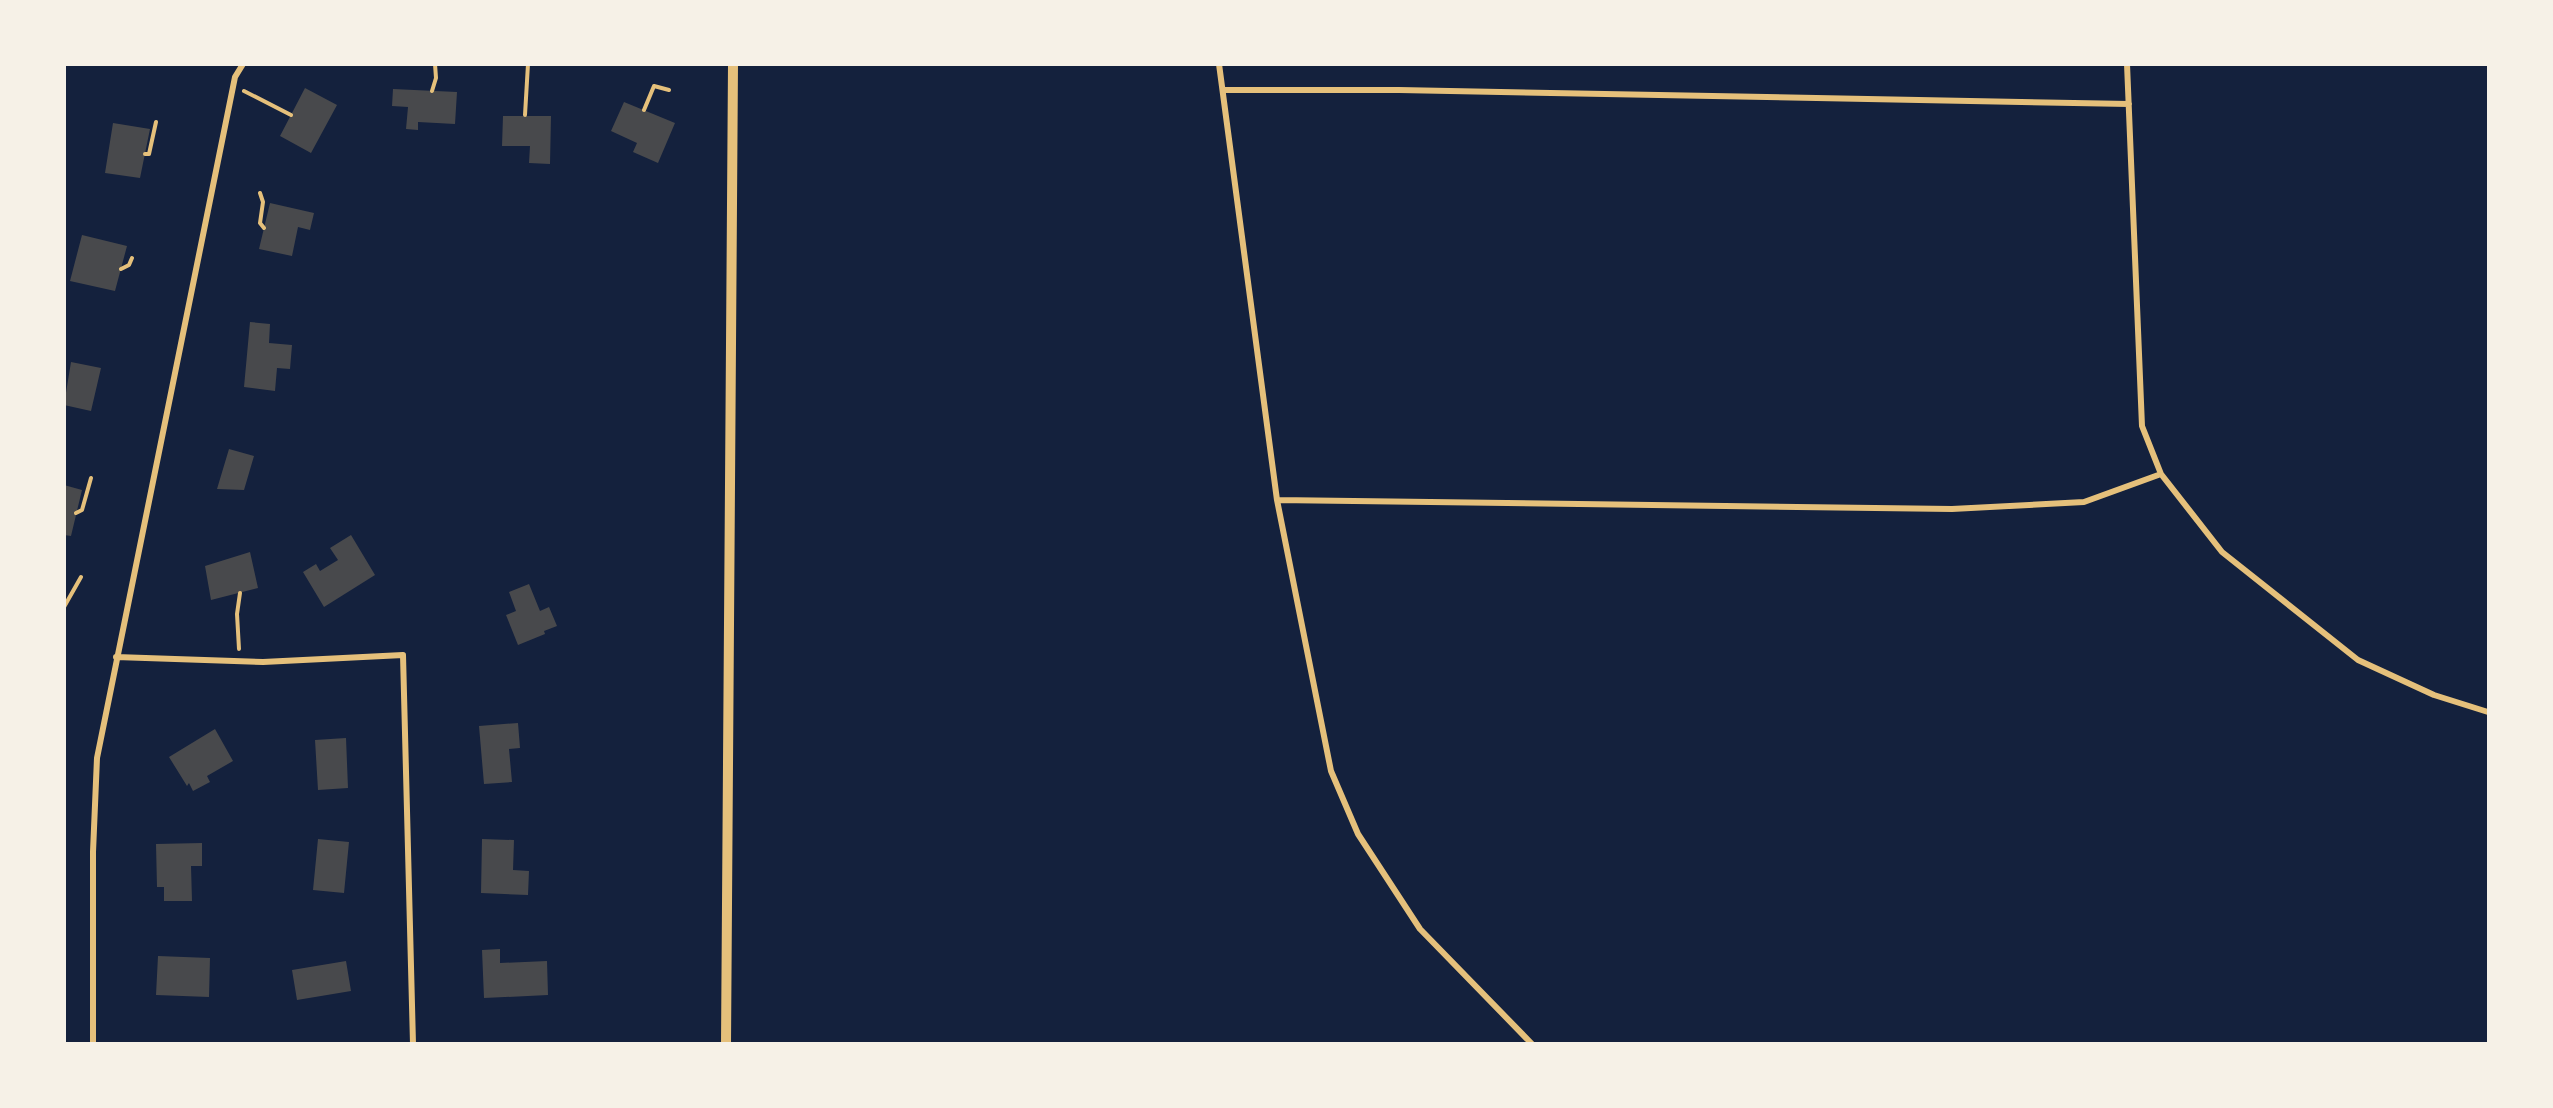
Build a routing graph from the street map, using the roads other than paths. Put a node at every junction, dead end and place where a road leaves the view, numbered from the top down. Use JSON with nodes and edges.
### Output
{"nodes":[{"id":1,"x":243,"y":64,"type":"edge"},
{"id":2,"x":733,"y":64,"type":"edge"},
{"id":3,"x":1219,"y":64,"type":"edge"},
{"id":4,"x":2127,"y":64,"type":"edge"},
{"id":5,"x":1222,"y":90,"type":"junction"},
{"id":6,"x":2129,"y":104,"type":"junction"},
{"id":7,"x":2161,"y":474,"type":"junction"},
{"id":8,"x":1277,"y":500,"type":"junction"},
{"id":9,"x":116,"y":657,"type":"junction"},
{"id":10,"x":2488,"y":712,"type":"edge"},
{"id":11,"x":93,"y":1044,"type":"edge"},
{"id":12,"x":413,"y":1044,"type":"edge"},
{"id":13,"x":726,"y":1044,"type":"edge"},
{"id":14,"x":1532,"y":1044,"type":"edge"}],
"edges":[{"from":1,"to":9,"type":"street"},
{"from":2,"to":13,"type":"street"},
{"from":3,"to":5,"type":"street"},
{"from":4,"to":6,"type":"street"},
{"from":5,"to":6,"type":"street"},
{"from":5,"to":8,"type":"street"},
{"from":6,"to":7,"type":"street"},
{"from":7,"to":8,"type":"street"},
{"from":7,"to":10,"type":"street"},
{"from":8,"to":14,"type":"street"},
{"from":9,"to":11,"type":"street"},
{"from":9,"to":12,"type":"street"}]}
